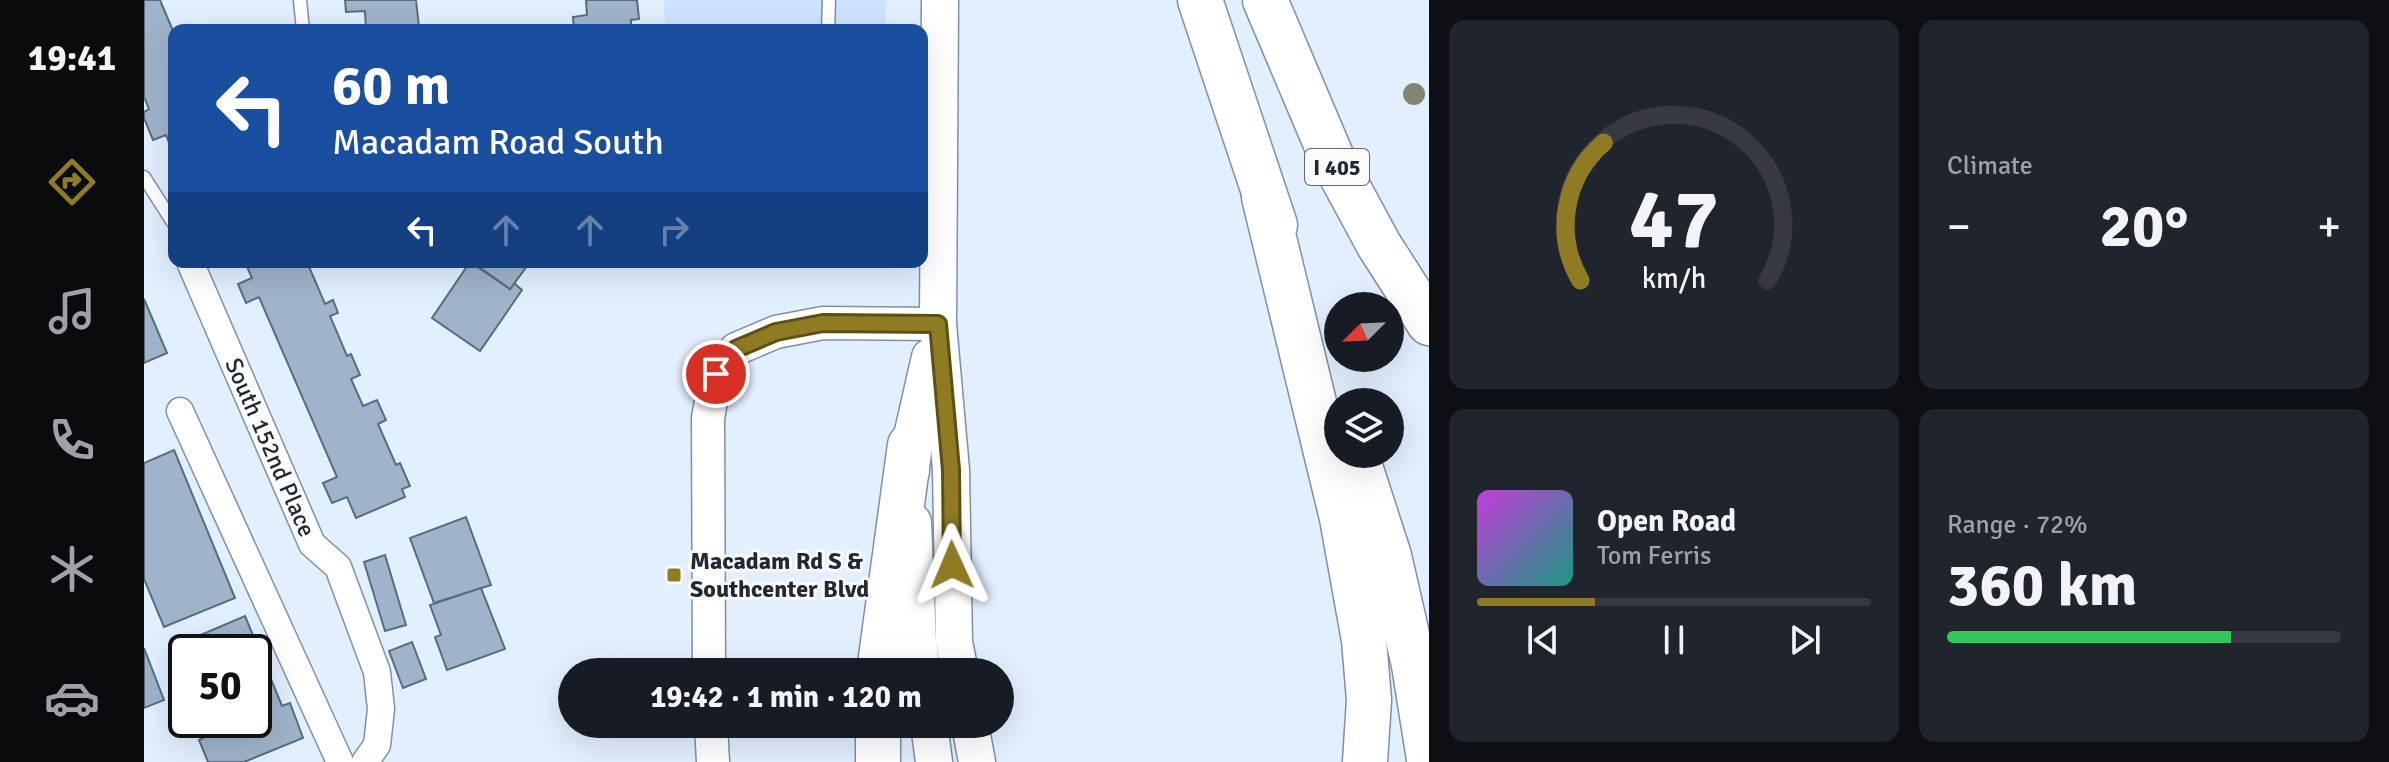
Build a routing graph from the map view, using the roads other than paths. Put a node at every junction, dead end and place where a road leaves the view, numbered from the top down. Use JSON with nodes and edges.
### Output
{"nodes":[{"id":1,"x":300,"y":0,"type":"edge"},
{"id":2,"x":829,"y":0,"type":"edge"},
{"id":3,"x":940,"y":0,"type":"edge"},
{"id":4,"x":1200,"y":0,"type":"edge"},
{"id":5,"x":1265,"y":0,"type":"edge"},
{"id":6,"x":302,"y":24,"type":"edge"},
{"id":7,"x":828,"y":24,"type":"edge"},
{"id":8,"x":144,"y":177,"type":"edge"},
{"id":9,"x":1264,"y":197,"type":"junction"},
{"id":10,"x":168,"y":215,"type":"edge"},
{"id":11,"x":193,"y":268,"type":"edge"},
{"id":12,"x":1429,"y":323,"type":"edge"},
{"id":13,"x":938,"y":324,"type":"junction"},
{"id":14,"x":1334,"y":388,"type":"edge"},
{"id":15,"x":180,"y":411,"type":"dead end"},
{"id":16,"x":910,"y":445,"type":"junction"},
{"id":17,"x":1361,"y":468,"type":"edge"},
{"id":18,"x":709,"y":658,"type":"edge"},
{"id":19,"x":881,"y":658,"type":"edge"},
{"id":20,"x":920,"y":658,"type":"edge"},
{"id":21,"x":957,"y":658,"type":"edge"},
{"id":22,"x":712,"y":738,"type":"edge"},
{"id":23,"x":878,"y":738,"type":"edge"},
{"id":24,"x":931,"y":738,"type":"edge"},
{"id":25,"x":973,"y":738,"type":"edge"},
{"id":26,"x":1429,"y":759,"type":"edge"},
{"id":27,"x":340,"y":762,"type":"edge"},
{"id":28,"x":365,"y":762,"type":"edge"},
{"id":29,"x":713,"y":762,"type":"edge"},
{"id":30,"x":878,"y":762,"type":"edge"},
{"id":31,"x":934,"y":762,"type":"edge"},
{"id":32,"x":977,"y":762,"type":"edge"},
{"id":33,"x":1365,"y":762,"type":"edge"}],
"edges":[{"from":1,"to":6,"type":"lane"},
{"from":2,"to":7,"type":"lane"},
{"from":3,"to":13,"type":"main road"},
{"from":4,"to":9,"type":"highway"},
{"from":5,"to":12,"type":"highway","number":"I 405"},
{"from":8,"to":10,"type":"lane"},
{"from":9,"to":14,"type":"highway"},
{"from":9,"to":33,"type":"highway"},
{"from":11,"to":28,"type":"street","name":"South 152nd Place"},
{"from":13,"to":16,"type":"main road"},
{"from":13,"to":18,"type":"street"},
{"from":13,"to":21,"type":"main road"},
{"from":15,"to":27,"type":"street"},
{"from":16,"to":19,"type":"highway"},
{"from":16,"to":20,"type":"main road"},
{"from":17,"to":26,"type":"highway"},
{"from":22,"to":29,"type":"street"},
{"from":23,"to":30,"type":"highway"},
{"from":24,"to":31,"type":"main road"},
{"from":25,"to":32,"type":"main road"}]}
